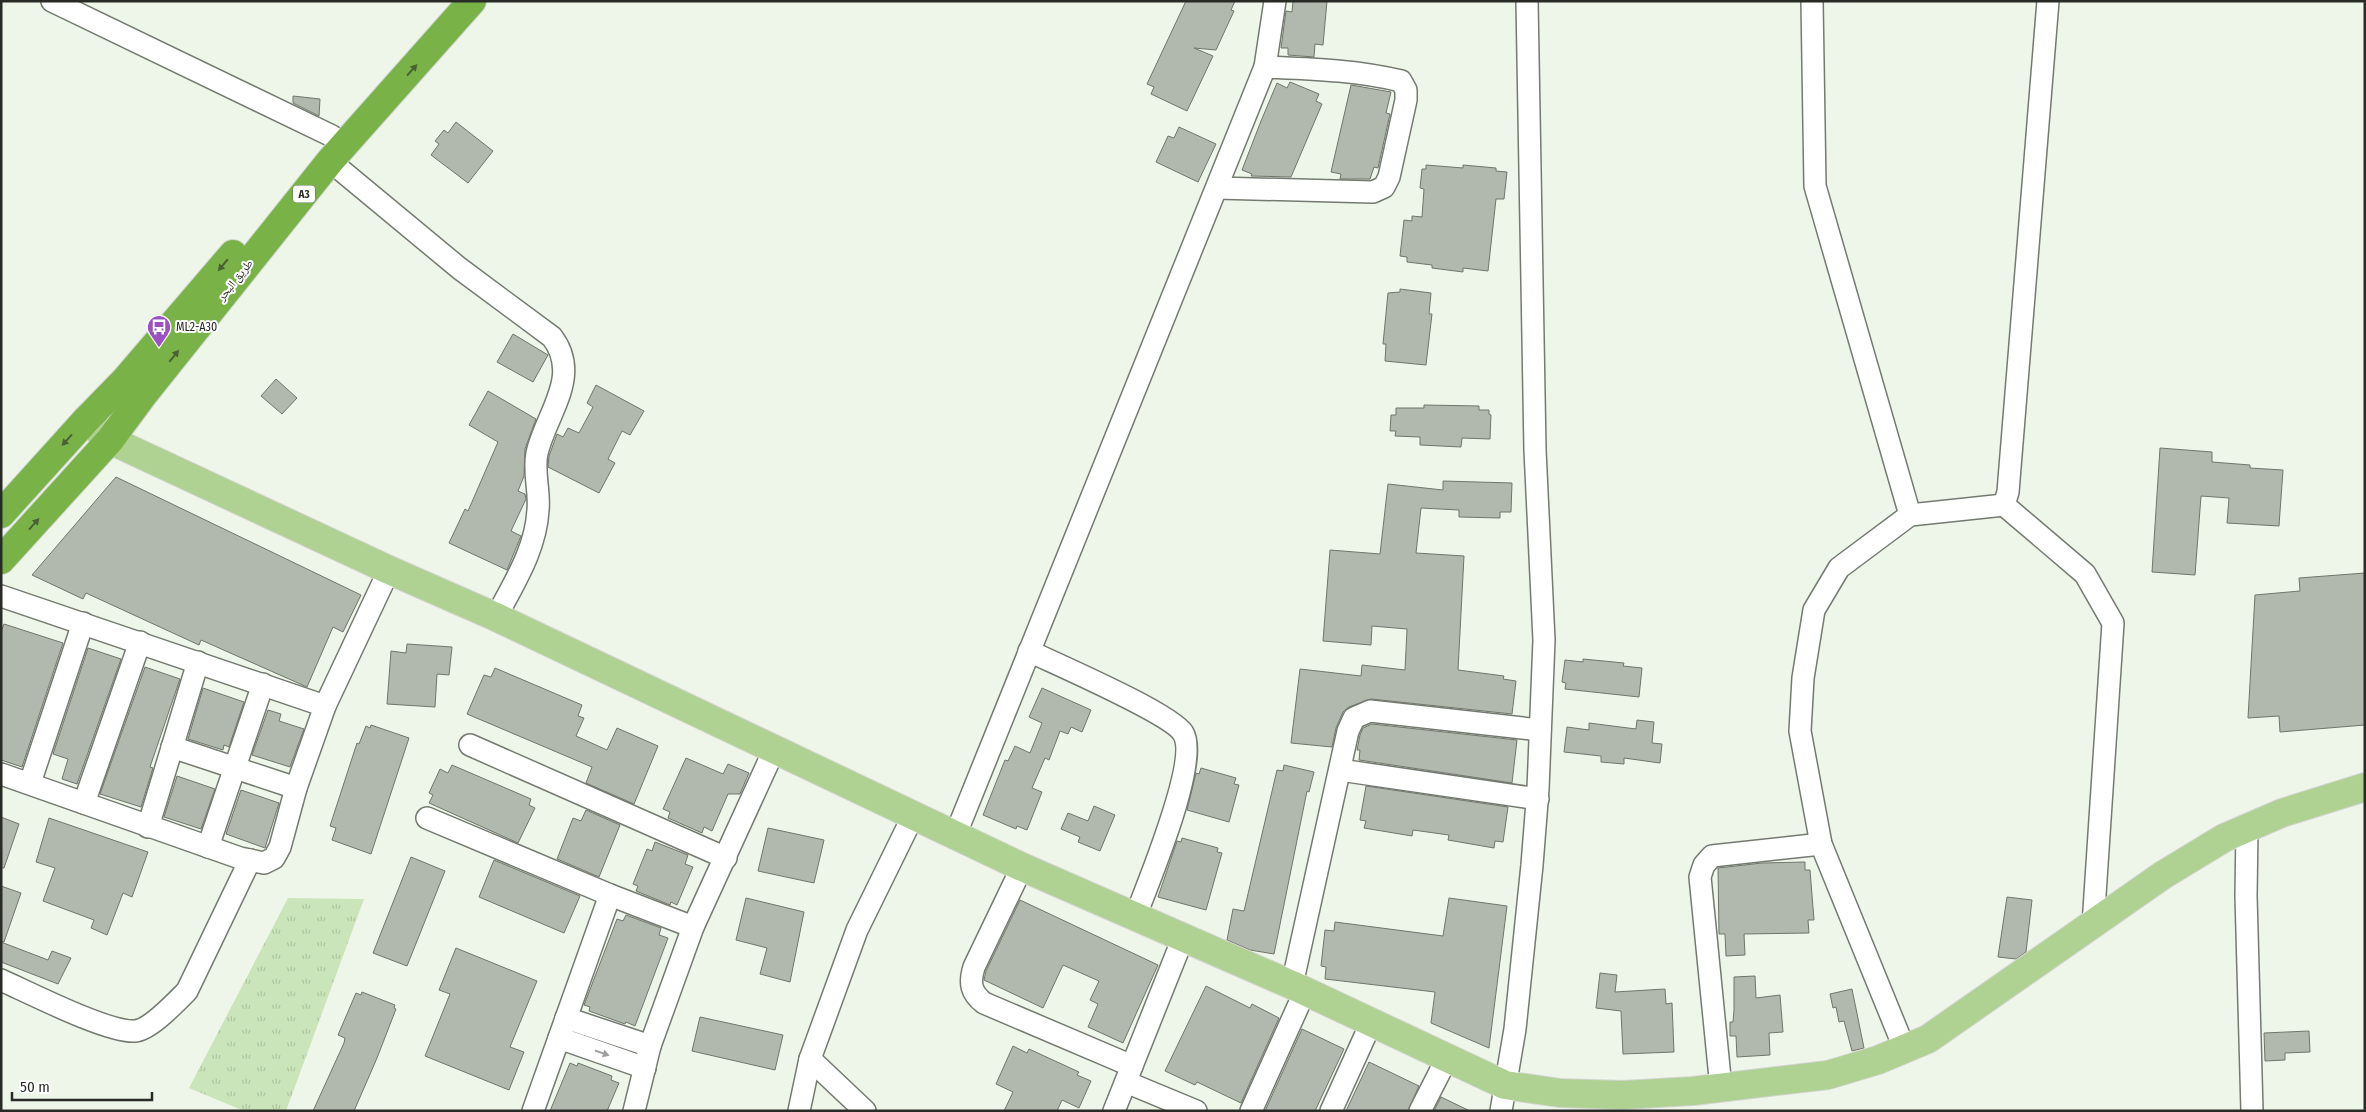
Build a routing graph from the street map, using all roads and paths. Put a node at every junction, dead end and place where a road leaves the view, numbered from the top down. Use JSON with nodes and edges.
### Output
{"nodes":[{"id":1,"x":52,"y":1,"type":"edge"},
{"id":2,"x":448,"y":1,"type":"edge"},
{"id":3,"x":472,"y":1,"type":"edge"},
{"id":4,"x":1275,"y":1,"type":"edge"},
{"id":5,"x":1527,"y":1,"type":"edge"},
{"id":6,"x":1812,"y":1,"type":"edge"},
{"id":7,"x":2048,"y":1,"type":"edge"},
{"id":8,"x":1265,"y":67,"type":"junction"},
{"id":9,"x":331,"y":149,"type":"junction"},
{"id":10,"x":1217,"y":188,"type":"junction"},
{"id":11,"x":86,"y":420,"type":"junction"},
{"id":12,"x":110,"y":440,"type":"junction"},
{"id":13,"x":2004,"y":504,"type":"junction"},
{"id":14,"x":1,"y":514,"type":"edge"},
{"id":15,"x":1910,"y":515,"type":"junction"},
{"id":16,"x":1,"y":560,"type":"edge"},
{"id":17,"x":389,"y":570,"type":"junction"},
{"id":18,"x":1,"y":596,"type":"edge"},
{"id":19,"x":496,"y":616,"type":"junction"},
{"id":20,"x":83,"y":623,"type":"junction"},
{"id":21,"x":140,"y":642,"type":"junction"},
{"id":22,"x":1029,"y":651,"type":"junction"},
{"id":23,"x":198,"y":662,"type":"junction"},
{"id":24,"x":263,"y":684,"type":"junction"},
{"id":25,"x":325,"y":706,"type":"junction"},
{"id":26,"x":1540,"y":730,"type":"junction"},
{"id":27,"x":470,"y":745,"type":"dead end"},
{"id":28,"x":172,"y":747,"type":"junction"},
{"id":29,"x":774,"y":750,"type":"junction"},
{"id":30,"x":234,"y":769,"type":"junction"},
{"id":31,"x":1340,"y":770,"type":"junction"},
{"id":32,"x":1,"y":774,"type":"edge"},
{"id":33,"x":30,"y":783,"type":"junction"},
{"id":34,"x":2365,"y":787,"type":"edge"},
{"id":35,"x":296,"y":788,"type":"junction"},
{"id":36,"x":1538,"y":799,"type":"junction"},
{"id":37,"x":84,"y":803,"type":"junction"},
{"id":38,"x":913,"y":816,"type":"junction"},
{"id":39,"x":427,"y":818,"type":"dead end"},
{"id":40,"x":148,"y":827,"type":"junction"},
{"id":41,"x":2247,"y":828,"type":"junction"},
{"id":42,"x":955,"y":836,"type":"junction"},
{"id":43,"x":1821,"y":844,"type":"junction"},
{"id":44,"x":208,"y":847,"type":"junction"},
{"id":45,"x":726,"y":858,"type":"junction"},
{"id":46,"x":250,"y":860,"type":"junction"},
{"id":47,"x":1022,"y":867,"type":"junction"},
{"id":48,"x":610,"y":895,"type":"junction"},
{"id":49,"x":1136,"y":915,"type":"junction"},
{"id":50,"x":2093,"y":925,"type":"junction"},
{"id":51,"x":693,"y":926,"type":"junction"},
{"id":52,"x":1183,"y":938,"type":"junction"},
{"id":53,"x":1,"y":980,"type":"edge"},
{"id":54,"x":1298,"y":988,"type":"junction"},
{"id":55,"x":566,"y":1018,"type":"junction"},
{"id":56,"x":1371,"y":1023,"type":"junction"},
{"id":57,"x":559,"y":1038,"type":"junction"},
{"id":58,"x":650,"y":1046,"type":"junction"},
{"id":59,"x":1905,"y":1050,"type":"junction"},
{"id":60,"x":1447,"y":1058,"type":"junction"},
{"id":61,"x":810,"y":1059,"type":"junction"},
{"id":62,"x":645,"y":1068,"type":"junction"},
{"id":63,"x":1129,"y":1074,"type":"junction"},
{"id":64,"x":1721,"y":1088,"type":"junction"},
{"id":65,"x":1503,"y":1098,"type":"edge"},
{"id":66,"x":533,"y":1111,"type":"edge"},
{"id":67,"x":634,"y":1111,"type":"edge"},
{"id":68,"x":799,"y":1111,"type":"edge"},
{"id":69,"x":866,"y":1111,"type":"edge"},
{"id":70,"x":1114,"y":1111,"type":"edge"},
{"id":71,"x":1196,"y":1111,"type":"edge"},
{"id":72,"x":1251,"y":1111,"type":"edge"},
{"id":73,"x":1331,"y":1111,"type":"edge"},
{"id":74,"x":1420,"y":1111,"type":"edge"},
{"id":75,"x":2252,"y":1111,"type":"edge"}],
"edges":[{"from":1,"to":9,"type":"street"},
{"from":2,"to":9,"type":"highway","name":"طريق البحر","number":"A3"},
{"from":9,"to":3,"type":"highway","name":"طريق البحر","number":"A3","one_way":true},
{"from":4,"to":8,"type":"street"},
{"from":5,"to":26,"type":"street"},
{"from":6,"to":15,"type":"street"},
{"from":7,"to":13,"type":"street"},
{"from":8,"to":10,"type":"street"},
{"from":8,"to":10,"type":"street"},
{"from":9,"to":11,"type":"highway","name":"طريق البحر","number":"A3","one_way":true},
{"from":12,"to":9,"type":"highway","name":"طريق البحر","number":"A3","one_way":true},
{"from":9,"to":19,"type":"street"},
{"from":10,"to":22,"type":"street"},
{"from":11,"to":12,"type":"main road"},
{"from":11,"to":14,"type":"highway","name":"طريق البحر","number":"A3","one_way":true},
{"from":16,"to":12,"type":"highway","name":"طريق البحر","number":"A3","one_way":true},
{"from":12,"to":17,"type":"main road"},
{"from":13,"to":15,"type":"street"},
{"from":13,"to":50,"type":"street"},
{"from":15,"to":43,"type":"street"},
{"from":17,"to":19,"type":"main road"},
{"from":17,"to":25,"type":"street"},
{"from":18,"to":20,"type":"street"},
{"from":19,"to":29,"type":"main road"},
{"from":20,"to":21,"type":"street"},
{"from":20,"to":33,"type":"street"},
{"from":21,"to":23,"type":"street"},
{"from":21,"to":37,"type":"street"},
{"from":22,"to":42,"type":"street"},
{"from":22,"to":49,"type":"street"},
{"from":23,"to":24,"type":"street"},
{"from":23,"to":28,"type":"street"},
{"from":24,"to":25,"type":"street"},
{"from":24,"to":30,"type":"street"},
{"from":25,"to":35,"type":"street"},
{"from":26,"to":31,"type":"street"},
{"from":26,"to":36,"type":"street"},
{"from":27,"to":45,"type":"street"},
{"from":28,"to":30,"type":"street"},
{"from":28,"to":40,"type":"street"},
{"from":29,"to":38,"type":"main road"},
{"from":29,"to":45,"type":"street"},
{"from":30,"to":35,"type":"street"},
{"from":30,"to":44,"type":"street"},
{"from":31,"to":36,"type":"street"},
{"from":31,"to":54,"type":"street"},
{"from":32,"to":33,"type":"street"},
{"from":33,"to":37,"type":"street"},
{"from":34,"to":41,"type":"main road"},
{"from":35,"to":46,"type":"street"},
{"from":36,"to":65,"type":"street"},
{"from":37,"to":40,"type":"street"},
{"from":38,"to":42,"type":"main road"},
{"from":38,"to":61,"type":"street"},
{"from":39,"to":48,"type":"street"},
{"from":40,"to":44,"type":"street"},
{"from":41,"to":50,"type":"main road"},
{"from":41,"to":75,"type":"street"},
{"from":42,"to":47,"type":"main road"},
{"from":43,"to":59,"type":"street"},
{"from":43,"to":64,"type":"street"},
{"from":44,"to":46,"type":"street"},
{"from":45,"to":51,"type":"street"},
{"from":46,"to":53,"type":"street"},
{"from":47,"to":49,"type":"main road"},
{"from":47,"to":63,"type":"street"},
{"from":48,"to":51,"type":"street"},
{"from":48,"to":55,"type":"street"},
{"from":49,"to":52,"type":"main road"},
{"from":50,"to":59,"type":"main road"},
{"from":51,"to":58,"type":"street"},
{"from":52,"to":54,"type":"main road"},
{"from":52,"to":63,"type":"street"},
{"from":54,"to":56,"type":"main road"},
{"from":54,"to":72,"type":"street"},
{"from":55,"to":57,"type":"street"},
{"from":55,"to":58,"type":"street"},
{"from":56,"to":60,"type":"main road"},
{"from":56,"to":73,"type":"street"},
{"from":57,"to":62,"type":"street","one_way":true},
{"from":57,"to":66,"type":"street"},
{"from":58,"to":62,"type":"street"},
{"from":59,"to":64,"type":"main road"},
{"from":60,"to":65,"type":"main road"},
{"from":60,"to":74,"type":"street"},
{"from":61,"to":68,"type":"street"},
{"from":61,"to":69,"type":"street"},
{"from":62,"to":67,"type":"street"},
{"from":63,"to":70,"type":"street"},
{"from":63,"to":71,"type":"street"},
{"from":64,"to":65,"type":"main road"}]}
